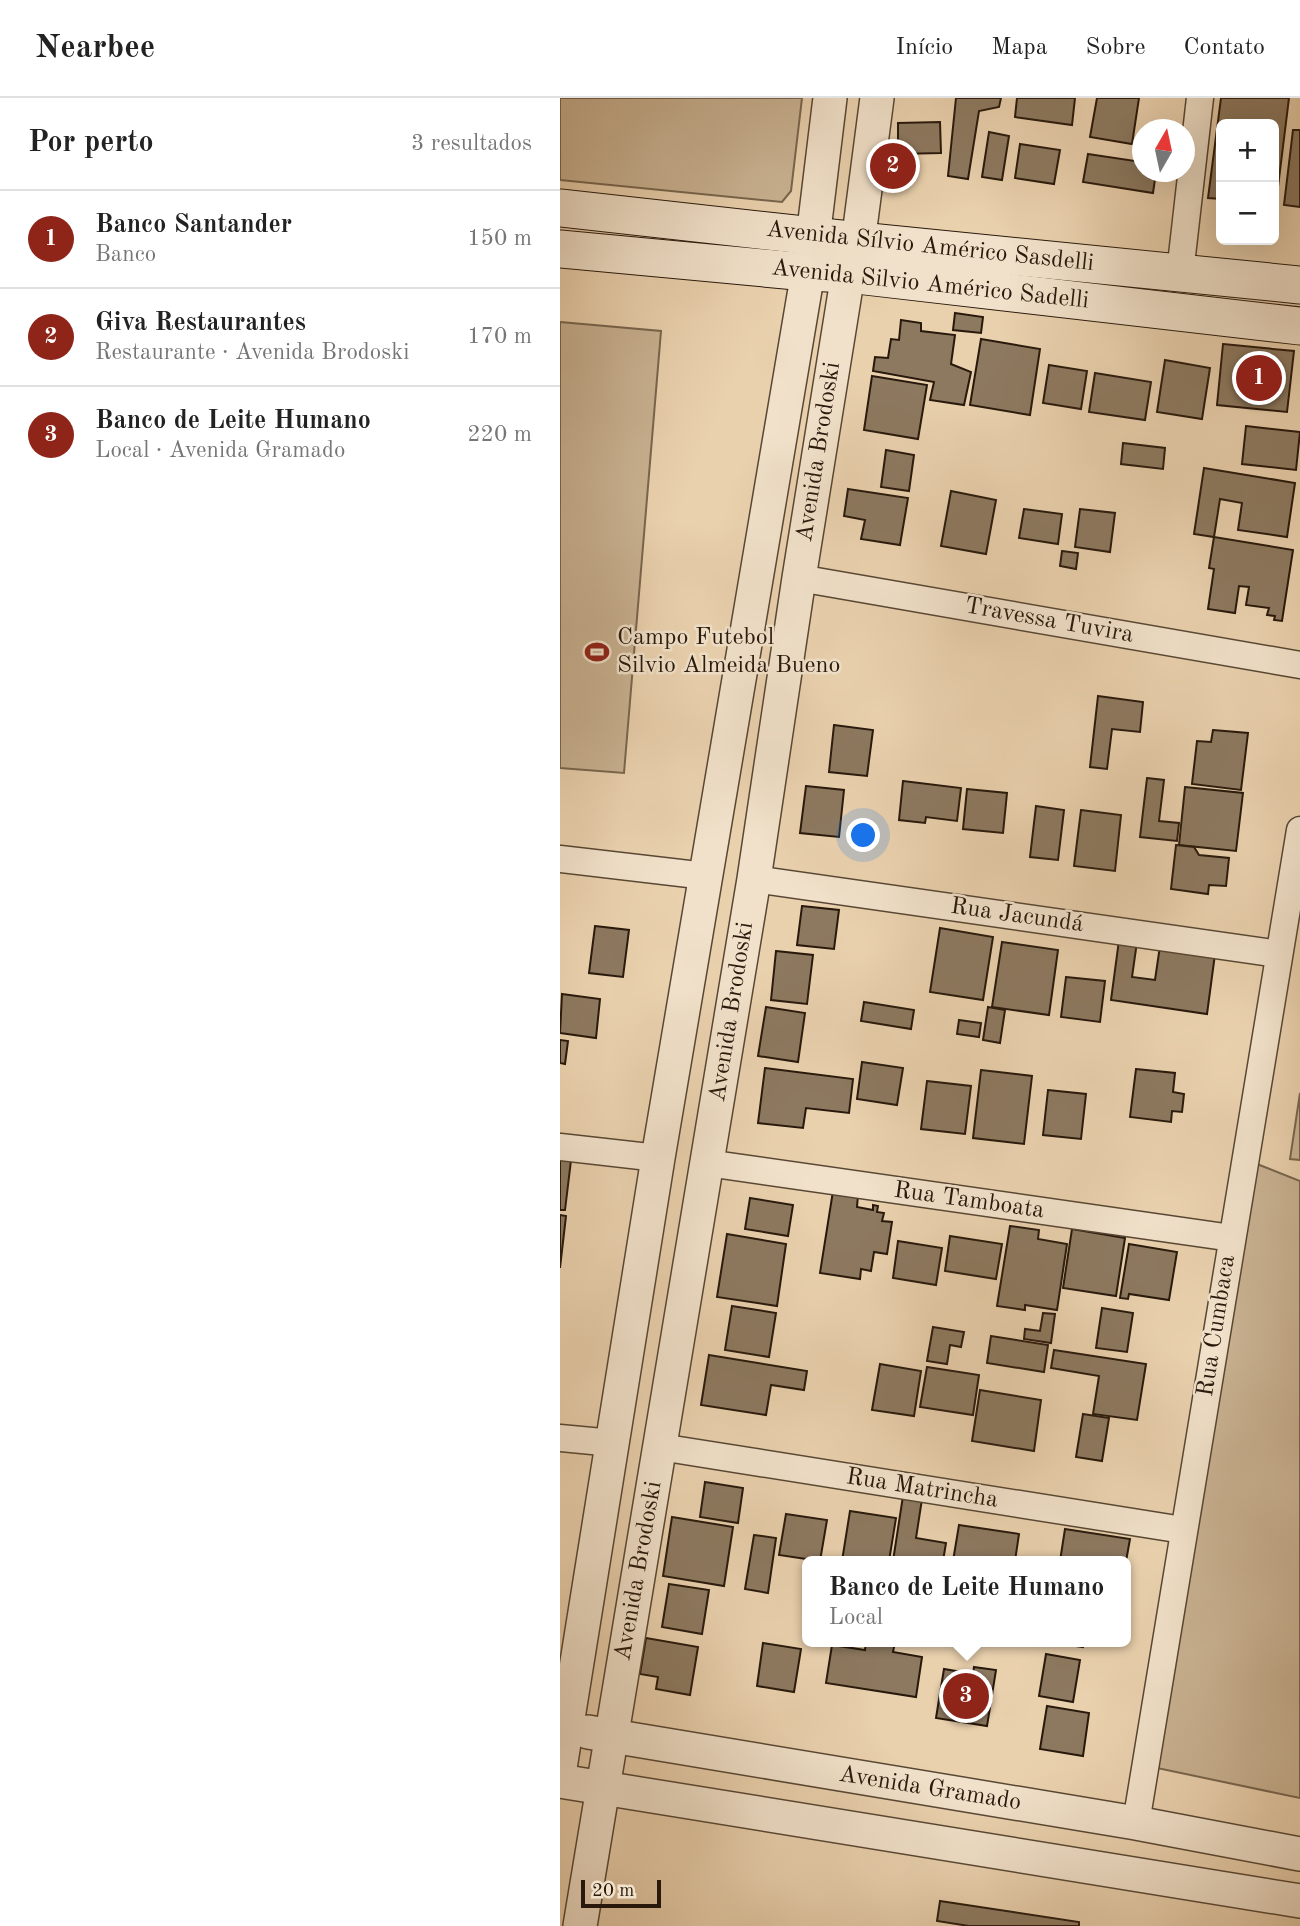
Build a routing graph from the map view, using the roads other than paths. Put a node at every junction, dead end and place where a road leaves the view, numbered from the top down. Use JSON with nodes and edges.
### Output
{"nodes":[{"id":1,"x":830,"y":98,"type":"edge"},
{"id":2,"x":877,"y":98,"type":"edge"},
{"id":3,"x":1200,"y":98,"type":"edge"},
{"id":4,"x":560,"y":208,"type":"edge"},
{"id":5,"x":814,"y":235,"type":"junction"},
{"id":6,"x":560,"y":249,"type":"edge"},
{"id":7,"x":854,"y":257,"type":"junction"},
{"id":8,"x":807,"y":272,"type":"junction"},
{"id":9,"x":1180,"y":272,"type":"junction"},
{"id":10,"x":1300,"y":285,"type":"edge"},
{"id":11,"x":1300,"y":326,"type":"edge"},
{"id":12,"x":799,"y":578,"type":"junction"},
{"id":13,"x":1300,"y":665,"type":"edge"},
{"id":14,"x":1300,"y":830,"type":"edge"},
{"id":15,"x":560,"y":859,"type":"edge"},
{"id":16,"x":706,"y":876,"type":"junction"},
{"id":17,"x":754,"y":879,"type":"junction"},
{"id":18,"x":1279,"y":954,"type":"junction"},
{"id":19,"x":560,"y":1147,"type":"edge"},
{"id":20,"x":658,"y":1158,"type":"junction"},
{"id":21,"x":707,"y":1163,"type":"junction"},
{"id":22,"x":1232,"y":1238,"type":"junction"},
{"id":23,"x":560,"y":1438,"type":"edge"},
{"id":24,"x":613,"y":1443,"type":"junction"},
{"id":25,"x":660,"y":1447,"type":"junction"},
{"id":26,"x":1183,"y":1530,"type":"junction"},
{"id":27,"x":564,"y":1728,"type":"edge"},
{"id":28,"x":611,"y":1736,"type":"junction"},
{"id":29,"x":560,"y":1768,"type":"edge"},
{"id":30,"x":560,"y":1781,"type":"edge"},
{"id":31,"x":603,"y":1788,"type":"junction"},
{"id":32,"x":1136,"y":1823,"type":"junction"},
{"id":33,"x":1300,"y":1854,"type":"edge"},
{"id":34,"x":1300,"y":1901,"type":"edge"},
{"id":35,"x":580,"y":1926,"type":"edge"}],
"edges":[{"from":1,"to":5,"type":"street","name":"Avenida Brodoski"},
{"from":2,"to":7,"type":"street","name":"Avenida Brodoski"},
{"from":3,"to":9,"type":"street"},
{"from":4,"to":5,"type":"main road","name":"Avenida Sílvio Américo Sasdelli"},
{"from":5,"to":7,"type":"main road","name":"Avenida Sílvio Américo Sasdelli"},
{"from":5,"to":8,"type":"street","name":"Avenida Brodoski"},
{"from":6,"to":8,"type":"main road","name":"Avenida Silvio Américo Sadelli"},
{"from":7,"to":8,"type":"main road","name":"Avenida Silvio Américo Sadelli"},
{"from":7,"to":9,"type":"main road","name":"Avenida Sílvio Américo Sasdelli"},
{"from":7,"to":11,"type":"main road","name":"Avenida Silvio Américo Sadelli"},
{"from":7,"to":12,"type":"street","name":"Avenida Brodoski"},
{"from":8,"to":16,"type":"street","name":"Avenida Brodoski"},
{"from":9,"to":10,"type":"main road","name":"Avenida Sílvio Américo Sasdelli"},
{"from":12,"to":13,"type":"street","name":"Travessa Tuvira"},
{"from":12,"to":17,"type":"street","name":"Avenida Brodoski"},
{"from":14,"to":18,"type":"street","name":"Rua Cumbaca"},
{"from":15,"to":16,"type":"street"},
{"from":16,"to":20,"type":"street","name":"Avenida Brodoski"},
{"from":17,"to":18,"type":"street","name":"Rua Jacundá"},
{"from":17,"to":21,"type":"street","name":"Avenida Brodoski"},
{"from":18,"to":22,"type":"street","name":"Rua Cumbaca"},
{"from":19,"to":20,"type":"street"},
{"from":20,"to":24,"type":"street","name":"Avenida Brodoski"},
{"from":21,"to":22,"type":"street","name":"Rua Tamboata"},
{"from":21,"to":25,"type":"street","name":"Avenida Brodoski"},
{"from":22,"to":26,"type":"street","name":"Rua Cumbaca"},
{"from":23,"to":24,"type":"street"},
{"from":24,"to":27,"type":"street","name":"Avenida Brodoski"},
{"from":25,"to":26,"type":"street","name":"Rua Matrincha"},
{"from":25,"to":28,"type":"street","name":"Avenida Brodoski"},
{"from":26,"to":32,"type":"street","name":"Rua Cumbaca"},
{"from":27,"to":28,"type":"street","name":"Avenida Gramado"},
{"from":27,"to":29,"type":"street","name":"Avenida Brodoski"},
{"from":28,"to":31,"type":"street","name":"Avenida Brodoski"},
{"from":28,"to":32,"type":"street","name":"Avenida Gramado"},
{"from":30,"to":31,"type":"street"},
{"from":31,"to":34,"type":"street"},
{"from":31,"to":35,"type":"street","name":"Avenida Brodoski"},
{"from":32,"to":33,"type":"street","name":"Avenida Gramado"}]}
